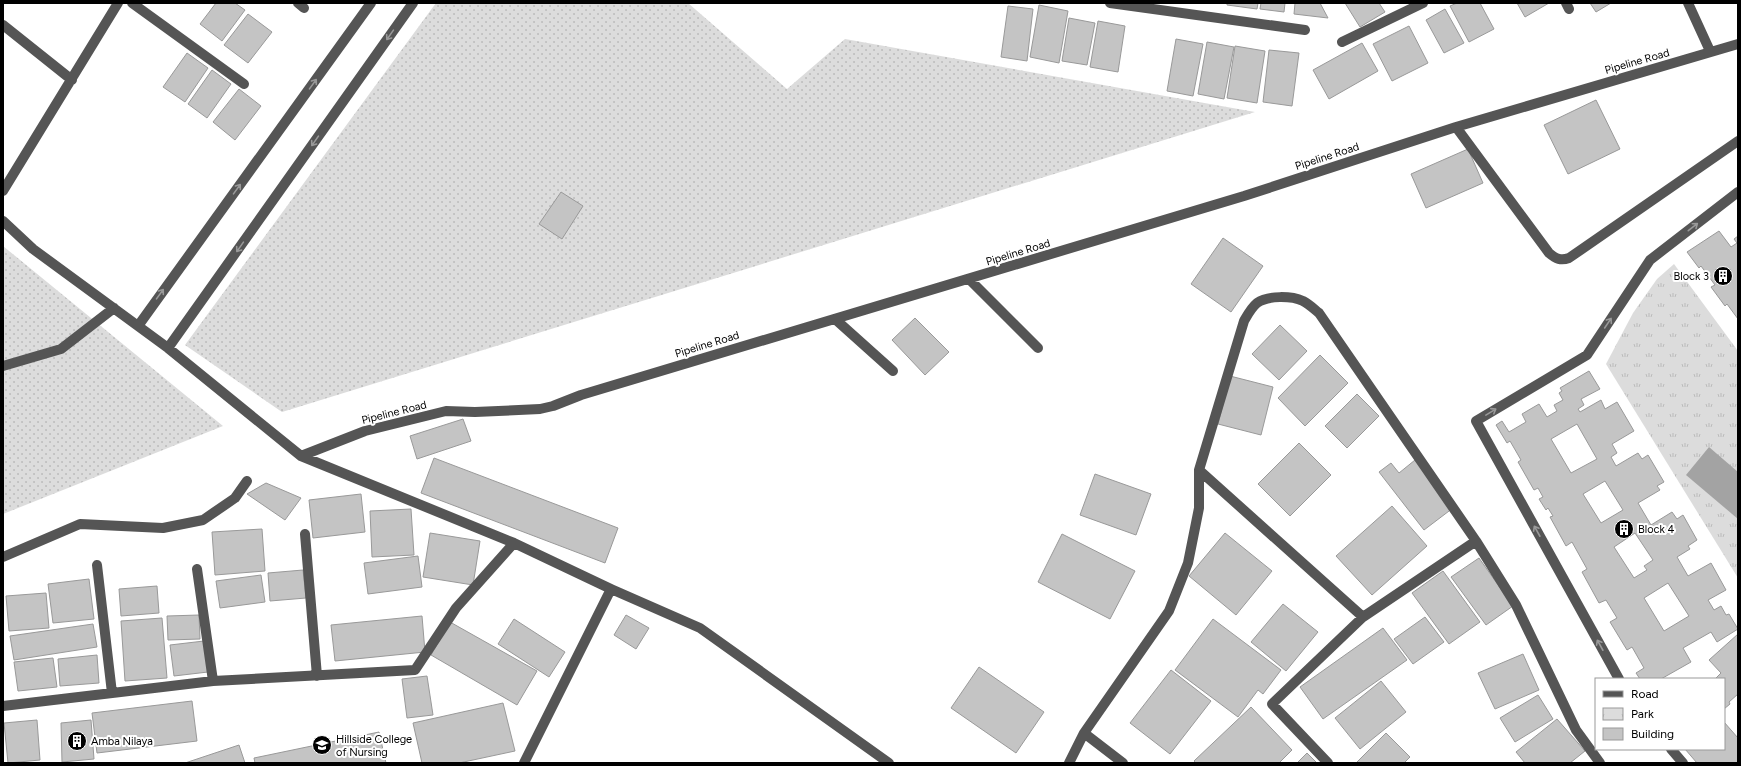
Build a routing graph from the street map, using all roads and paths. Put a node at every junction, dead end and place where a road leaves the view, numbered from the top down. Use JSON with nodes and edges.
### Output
{"nodes":[{"id":1,"x":118,"y":3,"type":"edge"},
{"id":2,"x":132,"y":3,"type":"edge"},
{"id":3,"x":371,"y":3,"type":"edge"},
{"id":4,"x":413,"y":3,"type":"edge"},
{"id":5,"x":1110,"y":3,"type":"edge"},
{"id":6,"x":1423,"y":3,"type":"edge"},
{"id":7,"x":1688,"y":3,"type":"edge"},
{"id":8,"x":1177,"y":8,"type":"edge"},
{"id":9,"x":3,"y":25,"type":"edge"},
{"id":10,"x":1305,"y":30,"type":"dead end"},
{"id":11,"x":1342,"y":42,"type":"dead end"},
{"id":12,"x":1738,"y":44,"type":"edge"},
{"id":13,"x":1710,"y":51,"type":"junction"},
{"id":14,"x":72,"y":80,"type":"junction"},
{"id":15,"x":244,"y":84,"type":"dead end"},
{"id":16,"x":1456,"y":127,"type":"junction"},
{"id":17,"x":1738,"y":141,"type":"edge"},
{"id":18,"x":3,"y":191,"type":"edge"},
{"id":19,"x":1738,"y":192,"type":"edge"},
{"id":20,"x":3,"y":221,"type":"edge"},
{"id":21,"x":969,"y":279,"type":"junction"},
{"id":22,"x":114,"y":308,"type":"junction"},
{"id":23,"x":835,"y":319,"type":"junction"},
{"id":24,"x":138,"y":326,"type":"junction"},
{"id":25,"x":168,"y":348,"type":"junction"},
{"id":26,"x":1038,"y":348,"type":"dead end"},
{"id":27,"x":3,"y":366,"type":"edge"},
{"id":28,"x":893,"y":371,"type":"dead end"},
{"id":29,"x":300,"y":456,"type":"junction"},
{"id":30,"x":1199,"y":470,"type":"junction"},
{"id":31,"x":247,"y":481,"type":"dead end"},
{"id":32,"x":305,"y":534,"type":"dead end"},
{"id":33,"x":1476,"y":541,"type":"junction"},
{"id":34,"x":514,"y":543,"type":"junction"},
{"id":35,"x":3,"y":557,"type":"edge"},
{"id":36,"x":97,"y":565,"type":"dead end"},
{"id":37,"x":197,"y":569,"type":"dead end"},
{"id":38,"x":610,"y":589,"type":"junction"},
{"id":39,"x":1363,"y":617,"type":"junction"},
{"id":40,"x":317,"y":676,"type":"junction"},
{"id":41,"x":1618,"y":678,"type":"edge"},
{"id":42,"x":213,"y":681,"type":"junction"},
{"id":43,"x":112,"y":693,"type":"junction"},
{"id":44,"x":3,"y":706,"type":"edge"},
{"id":45,"x":1084,"y":733,"type":"junction"},
{"id":46,"x":1672,"y":750,"type":"edge"},
{"id":47,"x":524,"y":763,"type":"edge"},
{"id":48,"x":889,"y":763,"type":"edge"},
{"id":49,"x":1069,"y":763,"type":"edge"},
{"id":50,"x":1123,"y":763,"type":"edge"},
{"id":51,"x":1328,"y":763,"type":"edge"},
{"id":52,"x":1600,"y":763,"type":"edge"},
{"id":53,"x":1683,"y":763,"type":"edge"}],
"edges":[{"from":1,"to":14,"type":"street"},
{"from":2,"to":15,"type":"street"},
{"from":24,"to":3,"type":"street","one_way":true},
{"from":4,"to":25,"type":"street","one_way":true},
{"from":5,"to":8,"type":"street"},
{"from":6,"to":11,"type":"street"},
{"from":7,"to":13,"type":"street"},
{"from":8,"to":10,"type":"street"},
{"from":9,"to":14,"type":"street"},
{"from":12,"to":13,"type":"street","name":"Pipeline Road"},
{"from":13,"to":16,"type":"street","name":"Pipeline Road"},
{"from":14,"to":18,"type":"street"},
{"from":16,"to":17,"type":"street"},
{"from":16,"to":21,"type":"street","name":"Pipeline Road"},
{"from":41,"to":19,"type":"street","one_way":true},
{"from":20,"to":22,"type":"street"},
{"from":21,"to":23,"type":"street","name":"Pipeline Road"},
{"from":21,"to":26,"type":"street"},
{"from":22,"to":24,"type":"street"},
{"from":22,"to":27,"type":"street"},
{"from":23,"to":28,"type":"street"},
{"from":23,"to":29,"type":"street","name":"Pipeline Road"},
{"from":24,"to":25,"type":"street"},
{"from":25,"to":29,"type":"street"},
{"from":29,"to":34,"type":"street"},
{"from":30,"to":33,"type":"street"},
{"from":30,"to":39,"type":"street"},
{"from":30,"to":45,"type":"street"},
{"from":31,"to":35,"type":"street"},
{"from":32,"to":40,"type":"street"},
{"from":33,"to":39,"type":"street"},
{"from":33,"to":52,"type":"street"},
{"from":34,"to":38,"type":"street"},
{"from":34,"to":40,"type":"street"},
{"from":36,"to":43,"type":"street"},
{"from":37,"to":42,"type":"street"},
{"from":38,"to":47,"type":"street"},
{"from":38,"to":48,"type":"street"},
{"from":39,"to":51,"type":"street"},
{"from":40,"to":42,"type":"street"},
{"from":42,"to":43,"type":"street"},
{"from":43,"to":44,"type":"street"},
{"from":45,"to":49,"type":"street"},
{"from":45,"to":50,"type":"street"},
{"from":46,"to":53,"type":"street"}]}
